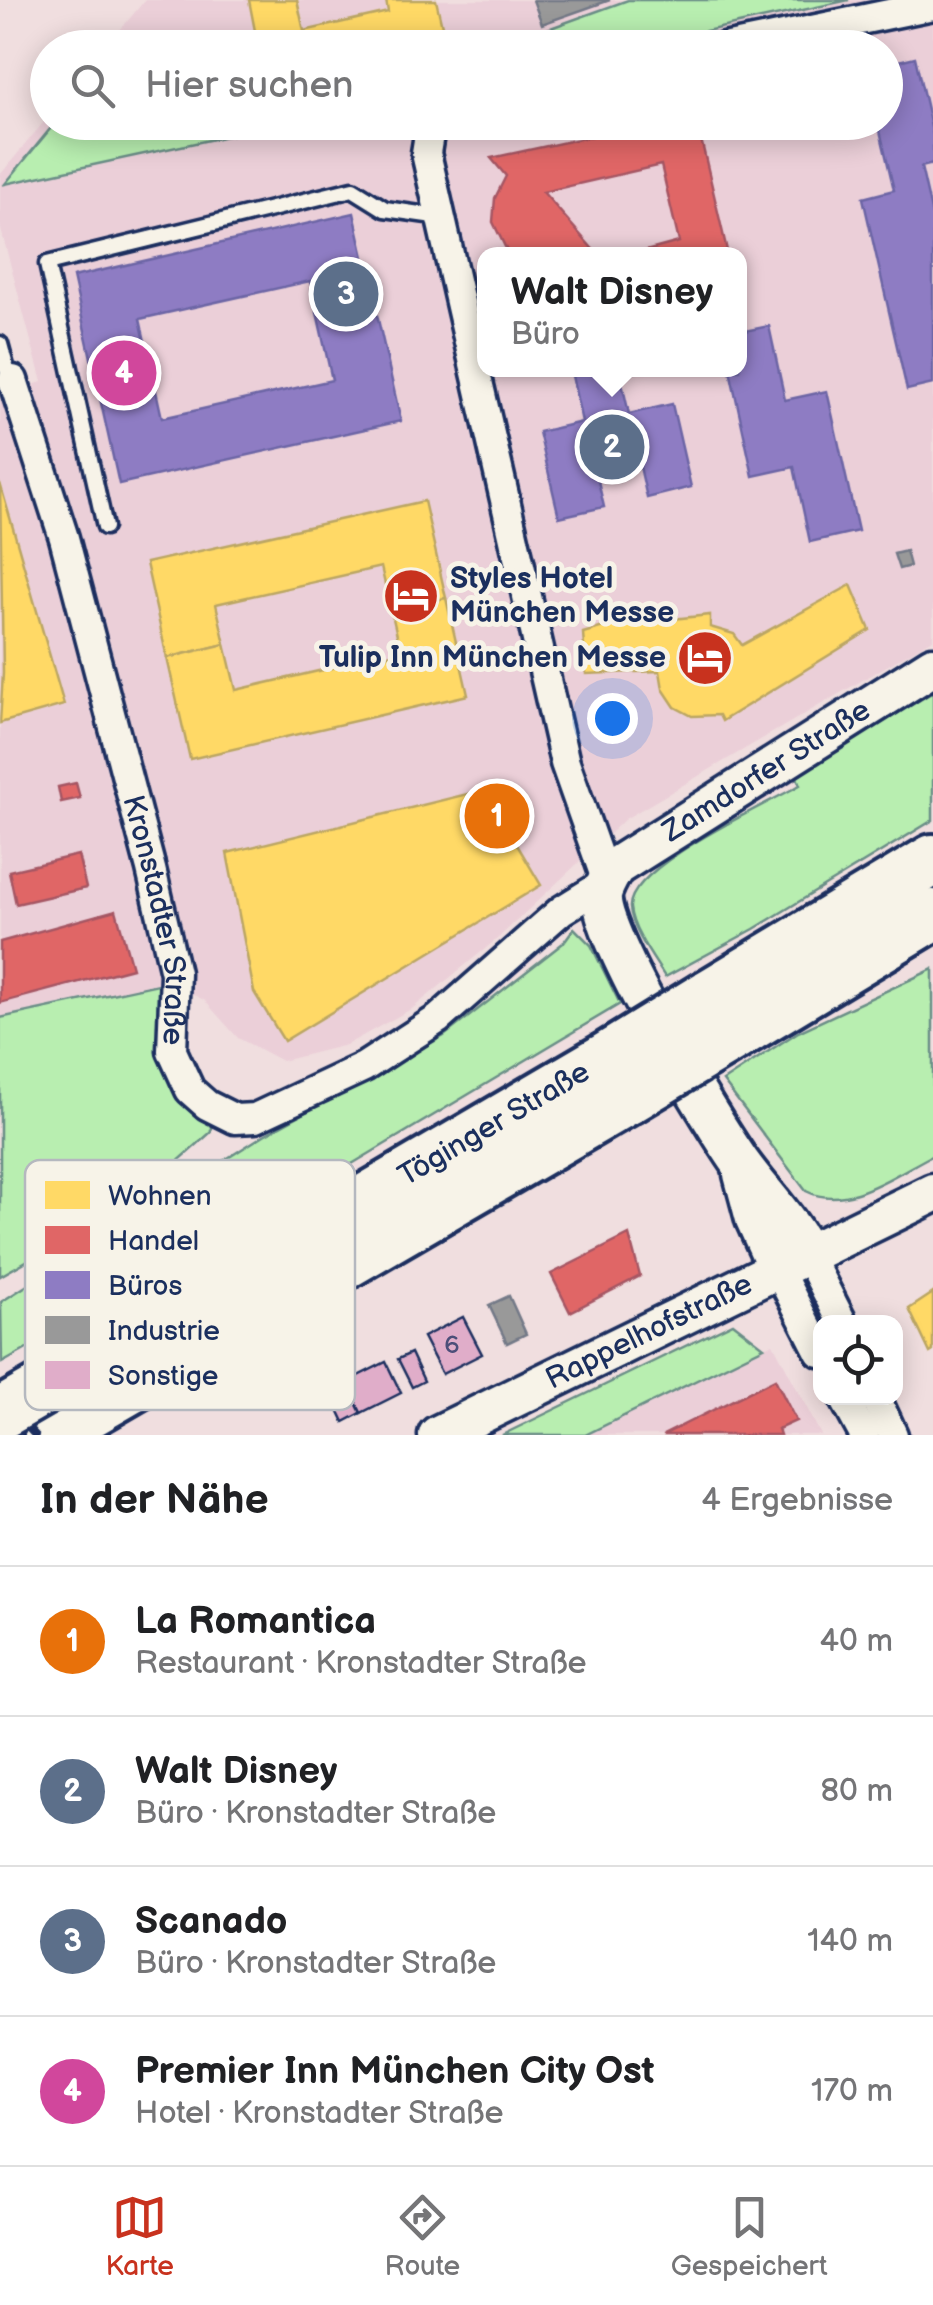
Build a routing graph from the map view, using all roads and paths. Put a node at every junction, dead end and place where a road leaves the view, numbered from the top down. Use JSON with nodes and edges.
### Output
{"nodes":[{"id":1,"x":933,"y":5,"type":"edge"},
{"id":2,"x":811,"y":30,"type":"edge"},
{"id":3,"x":428,"y":140,"type":"edge"},
{"id":4,"x":441,"y":217,"type":"junction"},
{"id":5,"x":0,"y":344,"type":"edge"},
{"id":6,"x":477,"y":376,"type":"edge"},
{"id":7,"x":477,"y":377,"type":"edge"},
{"id":8,"x":7,"y":382,"type":"edge"},
{"id":9,"x":105,"y":527,"type":"dead end"},
{"id":10,"x":933,"y":666,"type":"edge"},
{"id":11,"x":933,"y":860,"type":"edge"},
{"id":12,"x":607,"y":882,"type":"junction"},
{"id":13,"x":933,"y":915,"type":"edge"},
{"id":14,"x":933,"y":954,"type":"edge"},
{"id":15,"x":785,"y":1005,"type":"junction"},
{"id":16,"x":721,"y":1015,"type":"junction"},
{"id":17,"x":933,"y":1194,"type":"edge"},
{"id":18,"x":355,"y":1232,"type":"edge"},
{"id":19,"x":793,"y":1262,"type":"junction"},
{"id":20,"x":836,"y":1315,"type":"edge"},
{"id":21,"x":813,"y":1329,"type":"edge"},
{"id":22,"x":848,"y":1405,"type":"edge"},
{"id":23,"x":879,"y":1405,"type":"edge"},
{"id":24,"x":25,"y":1406,"type":"edge"},
{"id":25,"x":71,"y":1410,"type":"edge"},
{"id":26,"x":0,"y":1414,"type":"edge"},
{"id":27,"x":50,"y":1435,"type":"edge"},
{"id":28,"x":438,"y":1435,"type":"edge"},
{"id":29,"x":864,"y":1435,"type":"edge"},
{"id":30,"x":892,"y":1435,"type":"edge"}],
"edges":[{"from":1,"to":2,"type":"street"},
{"from":3,"to":4,"type":"street"},
{"from":4,"to":6,"type":"street"},
{"from":4,"to":9,"type":"lane"},
{"from":5,"to":8,"type":"lane"},
{"from":7,"to":12,"type":"street"},
{"from":8,"to":12,"type":"street","name":"Kronstadter Straße"},
{"from":10,"to":12,"type":"street","name":"Zamdorfer Straße"},
{"from":11,"to":16,"type":"highway","name":"Töginger Straße"},
{"from":12,"to":19,"type":"street"},
{"from":13,"to":15,"type":"highway","name":"Töginger Straße"},
{"from":14,"to":15,"type":"highway"},
{"from":15,"to":16,"type":"highway","name":"Töginger Straße"},
{"from":16,"to":18,"type":"highway","name":"Töginger Straße","bridge":true},
{"from":17,"to":19,"type":"street","name":"Rappelhofstraße"},
{"from":19,"to":20,"type":"street"},
{"from":19,"to":21,"type":"street"},
{"from":19,"to":28,"type":"street","name":"Rappelhofstraße"},
{"from":22,"to":29,"type":"street"},
{"from":23,"to":30,"type":"street"},
{"from":24,"to":26,"type":"highway","name":"Töginger Straße","bridge":true},
{"from":25,"to":27,"type":"highway","name":"Töginger Straße"}]}
